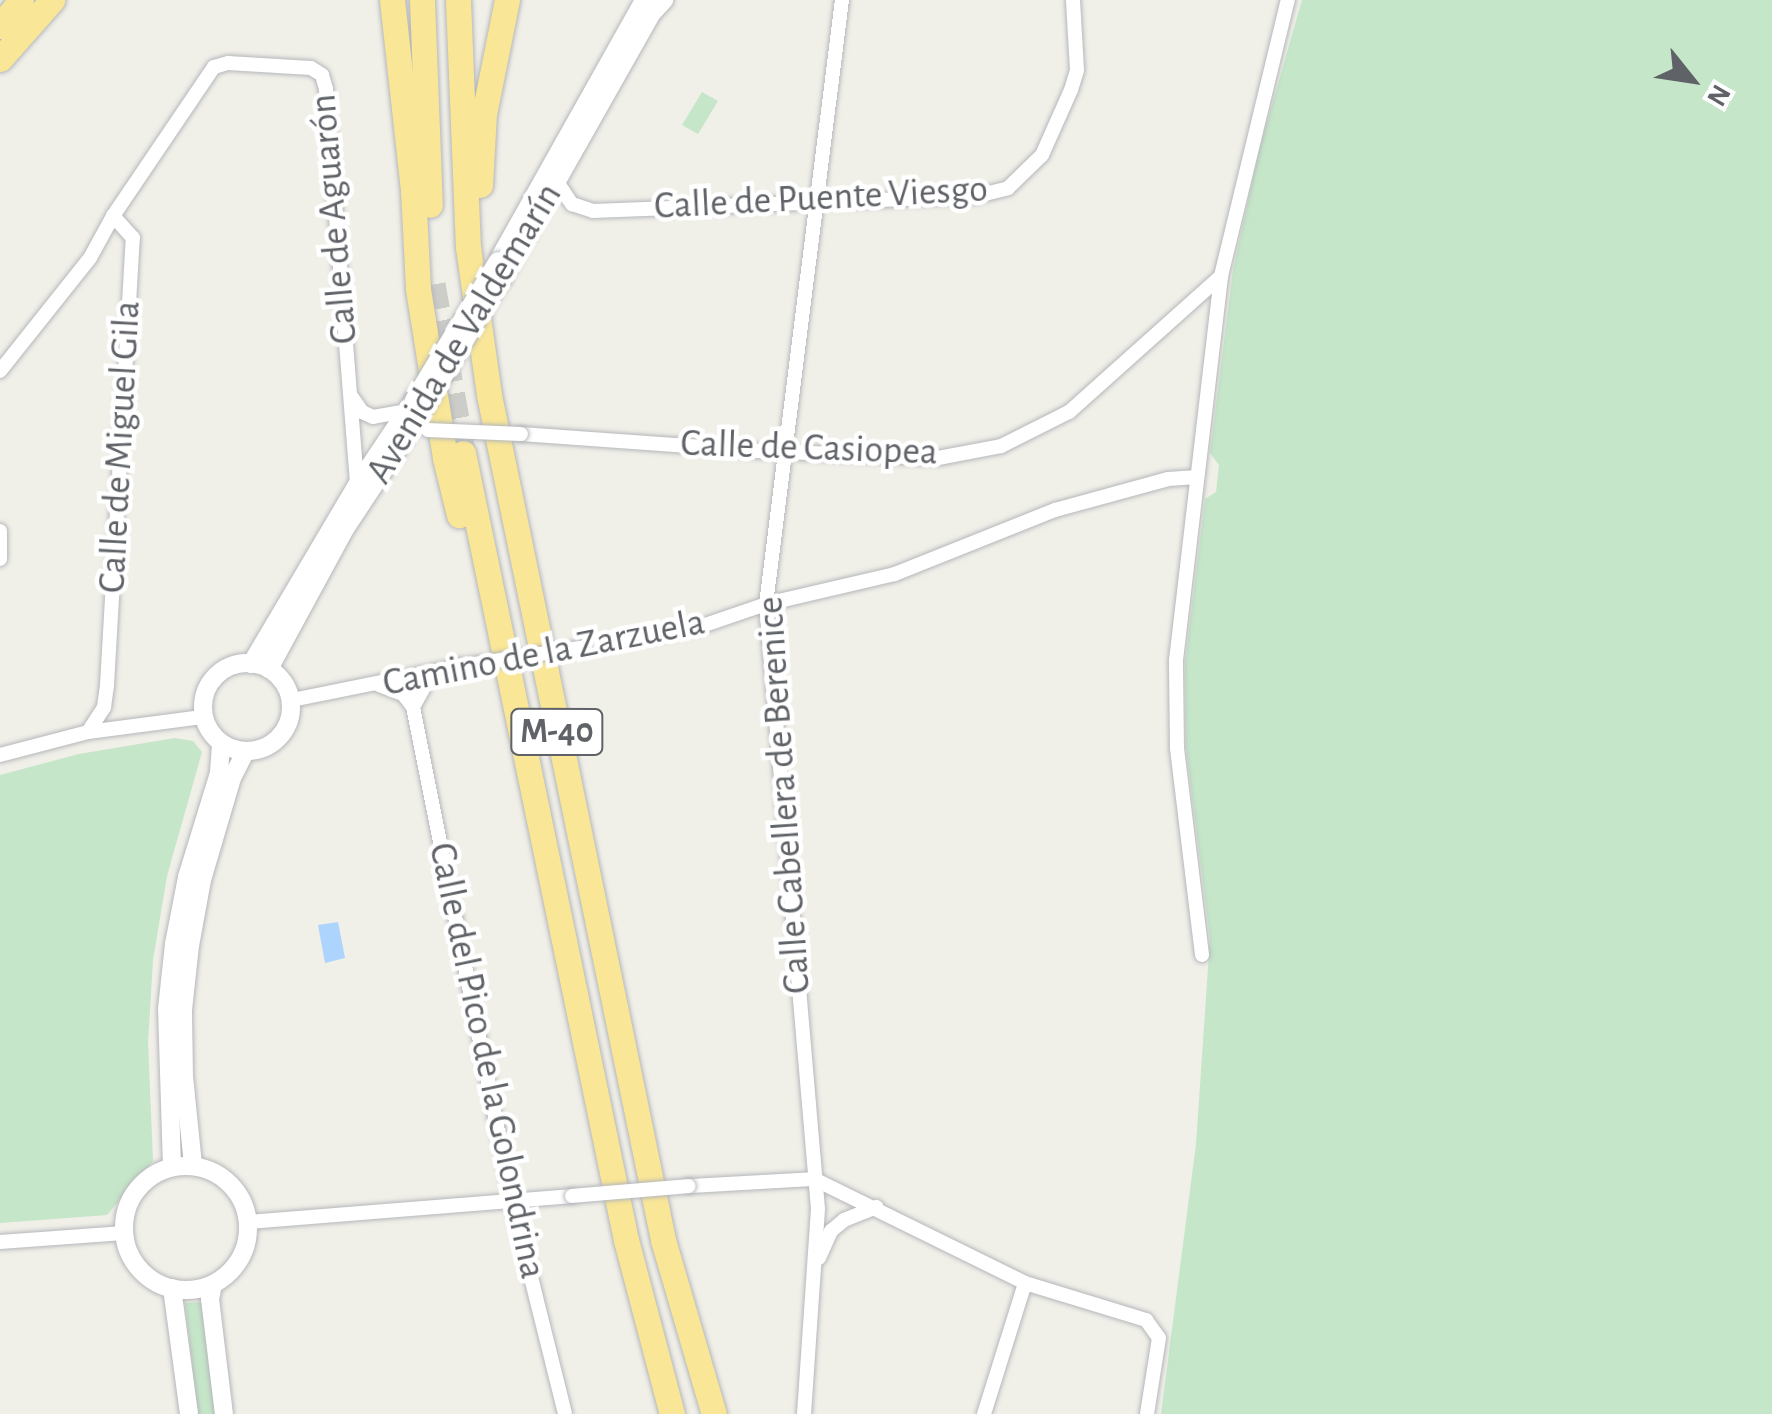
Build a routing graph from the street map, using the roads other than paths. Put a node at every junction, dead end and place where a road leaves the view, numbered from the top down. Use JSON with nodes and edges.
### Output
{"nodes":[{"id":1,"x":21,"y":0,"type":"edge"},
{"id":2,"x":50,"y":0,"type":"edge"},
{"id":3,"x":392,"y":0,"type":"edge"},
{"id":4,"x":422,"y":0,"type":"edge"},
{"id":5,"x":458,"y":0,"type":"edge"},
{"id":6,"x":506,"y":0,"type":"edge"},
{"id":7,"x":644,"y":0,"type":"edge"},
{"id":8,"x":664,"y":0,"type":"edge"},
{"id":9,"x":842,"y":0,"type":"edge"},
{"id":10,"x":1072,"y":0,"type":"edge"},
{"id":11,"x":1288,"y":0,"type":"edge"},
{"id":12,"x":4,"y":44,"type":"edge"},
{"id":13,"x":557,"y":182,"type":"junction"},
{"id":14,"x":818,"y":202,"type":"junction"},
{"id":15,"x":113,"y":216,"type":"junction"},
{"id":16,"x":500,"y":269,"type":"junction"},
{"id":17,"x":1220,"y":276,"type":"junction"},
{"id":18,"x":433,"y":284,"type":"tunnel mouth"},
{"id":19,"x":0,"y":371,"type":"edge"},
{"id":20,"x":488,"y":394,"type":"junction"},
{"id":21,"x":350,"y":396,"type":"junction"},
{"id":22,"x":368,"y":415,"type":"junction"},
{"id":23,"x":414,"y":417,"type":"junction"},
{"id":24,"x":353,"y":429,"type":"junction"},
{"id":25,"x":785,"y":452,"type":"junction"},
{"id":26,"x":463,"y":453,"type":"tunnel mouth"},
{"id":27,"x":1194,"y":477,"type":"junction"},
{"id":28,"x":357,"y":484,"type":"junction"},
{"id":29,"x":0,"y":531,"type":"edge"},
{"id":30,"x":0,"y":559,"type":"edge"},
{"id":31,"x":766,"y":604,"type":"junction"},
{"id":32,"x":260,"y":666,"type":"junction"},
{"id":33,"x":432,"y":673,"type":"junction"},
{"id":34,"x":107,"y":685,"type":"junction"},
{"id":35,"x":378,"y":685,"type":"junction"},
{"id":36,"x":292,"y":700,"type":"junction"},
{"id":37,"x":413,"y":707,"type":"junction"},
{"id":38,"x":202,"y":717,"type":"junction"},
{"id":39,"x":127,"y":725,"type":"junction"},
{"id":40,"x":88,"y":732,"type":"junction"},
{"id":41,"x":221,"y":744,"type":"junction"},
{"id":42,"x":245,"y":752,"type":"junction"},
{"id":43,"x":0,"y":755,"type":"edge"},
{"id":44,"x":561,"y":928,"type":"junction"},
{"id":45,"x":1202,"y":955,"type":"dead end"},
{"id":46,"x":194,"y":1165,"type":"junction"},
{"id":47,"x":172,"y":1167,"type":"junction"},
{"id":48,"x":814,"y":1179,"type":"junction"},
{"id":49,"x":512,"y":1201,"type":"junction"},
{"id":50,"x":876,"y":1207,"type":"junction"},
{"id":51,"x":248,"y":1222,"type":"junction"},
{"id":52,"x":124,"y":1234,"type":"junction"},
{"id":53,"x":0,"y":1242,"type":"edge"},
{"id":54,"x":816,"y":1263,"type":"junction"},
{"id":55,"x":1025,"y":1283,"type":"junction"},
{"id":56,"x":213,"y":1284,"type":"junction"},
{"id":57,"x":172,"y":1288,"type":"junction"},
{"id":58,"x":189,"y":1414,"type":"edge"},
{"id":59,"x":224,"y":1414,"type":"edge"},
{"id":60,"x":565,"y":1414,"type":"edge"},
{"id":61,"x":672,"y":1414,"type":"edge"},
{"id":62,"x":714,"y":1414,"type":"edge"},
{"id":63,"x":804,"y":1414,"type":"edge"},
{"id":64,"x":984,"y":1414,"type":"edge"},
{"id":65,"x":1148,"y":1414,"type":"edge"}],
"edges":[{"from":1,"to":12,"type":"highway"},
{"from":2,"to":12,"type":"highway"},
{"from":3,"to":44,"type":"highway"},
{"from":4,"to":18,"type":"highway"},
{"from":5,"to":20,"type":"highway","number":"M-40"},
{"from":6,"to":20,"type":"highway"},
{"from":7,"to":16,"type":"street","name":"Avenida de Valdemarín"},
{"from":8,"to":13,"type":"street","name":"Avenida de Valdemarín"},
{"from":9,"to":14,"type":"street","name":"Calle Cabellera de Berenice"},
{"from":10,"to":14,"type":"street","name":"Calle de Puente Viesgo"},
{"from":11,"to":17,"type":"street"},
{"from":13,"to":14,"type":"street","name":"Calle de Puente Viesgo"},
{"from":13,"to":16,"type":"street","name":"Avenida de Valdemarín"},
{"from":14,"to":25,"type":"street","name":"Calle Cabellera de Berenice"},
{"from":15,"to":19,"type":"street","name":"Calle de Aguarón"},
{"from":15,"to":21,"type":"street","name":"Calle de Aguarón"},
{"from":15,"to":34,"type":"street","name":"Calle de Miguel Gila"},
{"from":16,"to":23,"type":"street","name":"Avenida de Valdemarín","bridge":true},
{"from":17,"to":25,"type":"street","name":"Calle de Casiopea"},
{"from":17,"to":27,"type":"street"},
{"from":20,"to":62,"type":"highway","number":"M-40"},
{"from":21,"to":22,"type":"street"},
{"from":21,"to":24,"type":"street","name":"Calle de Aguarón"},
{"from":22,"to":23,"type":"street","name":"Calle de Casiopea"},
{"from":22,"to":24,"type":"street"},
{"from":23,"to":25,"type":"street","name":"Calle de Casiopea","bridge":true},
{"from":23,"to":28,"type":"street","name":"Avenida de Valdemarín"},
{"from":23,"to":32,"type":"street","name":"Avenida de Valdemarín"},
{"from":24,"to":28,"type":"street","name":"Calle de Aguarón"},
{"from":25,"to":31,"type":"street","name":"Calle Cabellera de Berenice"},
{"from":26,"to":44,"type":"highway","number":"M-40"},
{"from":27,"to":31,"type":"street","name":"Camino de la Zarzuela"},
{"from":27,"to":45,"type":"street"},
{"from":28,"to":32,"type":"street","name":"Avenida de Valdemarín"},
{"from":29,"to":30,"type":"street"},
{"from":31,"to":33,"type":"street","name":"Camino de la Zarzuela","bridge":true},
{"from":31,"to":48,"type":"street","name":"Calle Cabellera de Berenice"},
{"from":32,"to":36,"type":"street"},
{"from":32,"to":38,"type":"street"},
{"from":33,"to":35,"type":"street","name":"Camino de la Zarzuela"},
{"from":33,"to":37,"type":"street"},
{"from":34,"to":39,"type":"street","name":"Calle de Miguel Gila"},
{"from":34,"to":40,"type":"street","name":"Calle de Miguel Gila"},
{"from":35,"to":36,"type":"street","name":"Camino de la Zarzuela"},
{"from":35,"to":37,"type":"street"},
{"from":36,"to":42,"type":"street"},
{"from":37,"to":49,"type":"street","name":"Calle del Pico de la Golondrina"},
{"from":38,"to":39,"type":"street"},
{"from":38,"to":41,"type":"street"},
{"from":39,"to":40,"type":"street"},
{"from":40,"to":43,"type":"street"},
{"from":41,"to":42,"type":"street"},
{"from":41,"to":47,"type":"street"},
{"from":42,"to":46,"type":"street"},
{"from":44,"to":61,"type":"highway","number":"M-40"},
{"from":46,"to":47,"type":"street"},
{"from":46,"to":51,"type":"street"},
{"from":47,"to":52,"type":"street"},
{"from":48,"to":49,"type":"street","bridge":true},
{"from":48,"to":50,"type":"street"},
{"from":48,"to":54,"type":"street","name":"Calle Cabellera de Berenice"},
{"from":49,"to":51,"type":"street"},
{"from":49,"to":60,"type":"street","name":"Calle del Pico de la Golondrina"},
{"from":50,"to":54,"type":"street"},
{"from":50,"to":55,"type":"street"},
{"from":51,"to":56,"type":"street"},
{"from":52,"to":53,"type":"street"},
{"from":52,"to":57,"type":"street"},
{"from":54,"to":63,"type":"street","name":"Calle Cabellera de Berenice"},
{"from":55,"to":64,"type":"street"},
{"from":55,"to":65,"type":"street"},
{"from":56,"to":57,"type":"street"},
{"from":56,"to":59,"type":"street"},
{"from":57,"to":58,"type":"street"}]}
